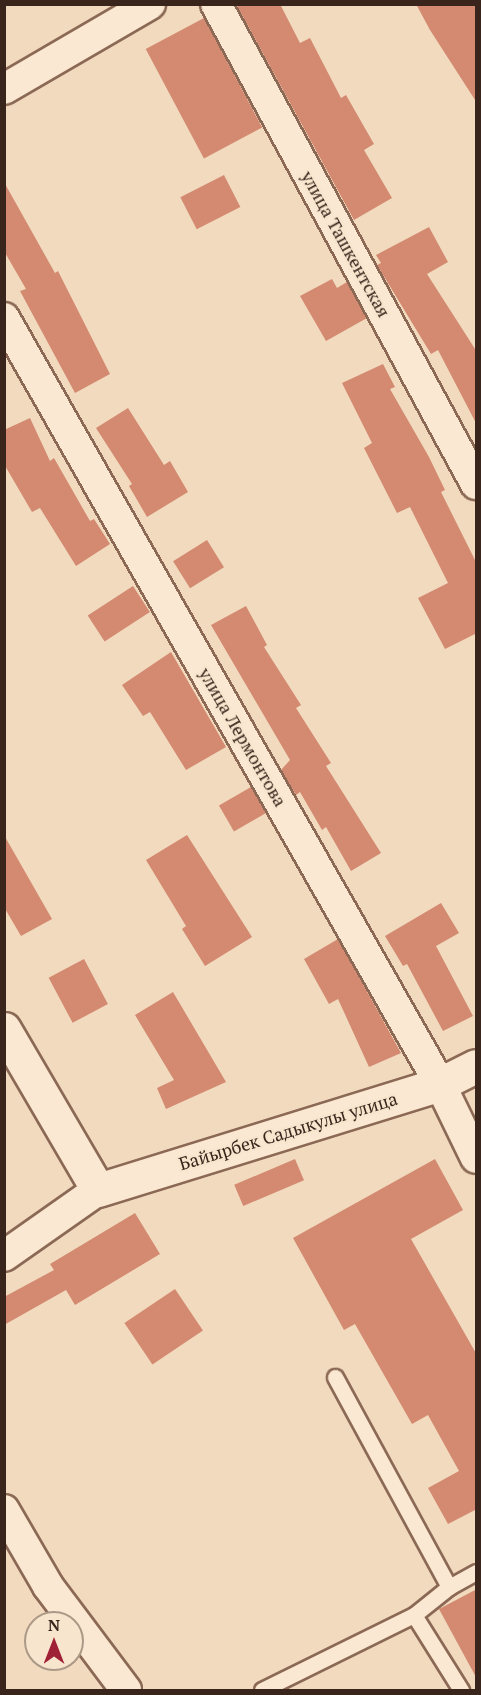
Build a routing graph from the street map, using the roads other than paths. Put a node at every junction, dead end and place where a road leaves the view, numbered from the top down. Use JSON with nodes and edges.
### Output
{"nodes":[{"id":1,"x":150,"y":4,"type":"edge"},
{"id":2,"x":216,"y":4,"type":"edge"},
{"id":3,"x":4,"y":89,"type":"edge"},
{"id":4,"x":4,"y":318,"type":"edge"},
{"id":5,"x":477,"y":484,"type":"edge"},
{"id":6,"x":4,"y":1029,"type":"edge"},
{"id":7,"x":477,"y":1066,"type":"edge"},
{"id":8,"x":440,"y":1084,"type":"junction"},
{"id":9,"x":477,"y":1158,"type":"edge"},
{"id":10,"x":98,"y":1190,"type":"junction"},
{"id":11,"x":4,"y":1256,"type":"edge"},
{"id":12,"x":335,"y":1377,"type":"dead end"},
{"id":13,"x":4,"y":1510,"type":"edge"},
{"id":14,"x":477,"y":1572,"type":"edge"},
{"id":15,"x":449,"y":1587,"type":"junction"},
{"id":16,"x":414,"y":1615,"type":"junction"},
{"id":17,"x":126,"y":1690,"type":"edge"},
{"id":18,"x":262,"y":1690,"type":"edge"},
{"id":19,"x":461,"y":1690,"type":"edge"}],
"edges":[{"from":1,"to":3,"type":"street"},
{"from":2,"to":5,"type":"street","name":"улица Ташкентская"},
{"from":4,"to":8,"type":"street","name":"улица Лермонтова"},
{"from":6,"to":10,"type":"street"},
{"from":7,"to":8,"type":"street","name":"Байырбек Садыкулы улица"},
{"from":8,"to":9,"type":"street","name":"улица Лермонтова"},
{"from":8,"to":10,"type":"street","name":"Байырбек Садыкулы улица"},
{"from":10,"to":11,"type":"street"},
{"from":12,"to":15,"type":"lane"},
{"from":13,"to":17,"type":"street"},
{"from":14,"to":15,"type":"lane"},
{"from":15,"to":16,"type":"lane"},
{"from":16,"to":18,"type":"lane"},
{"from":16,"to":19,"type":"lane"}]}
